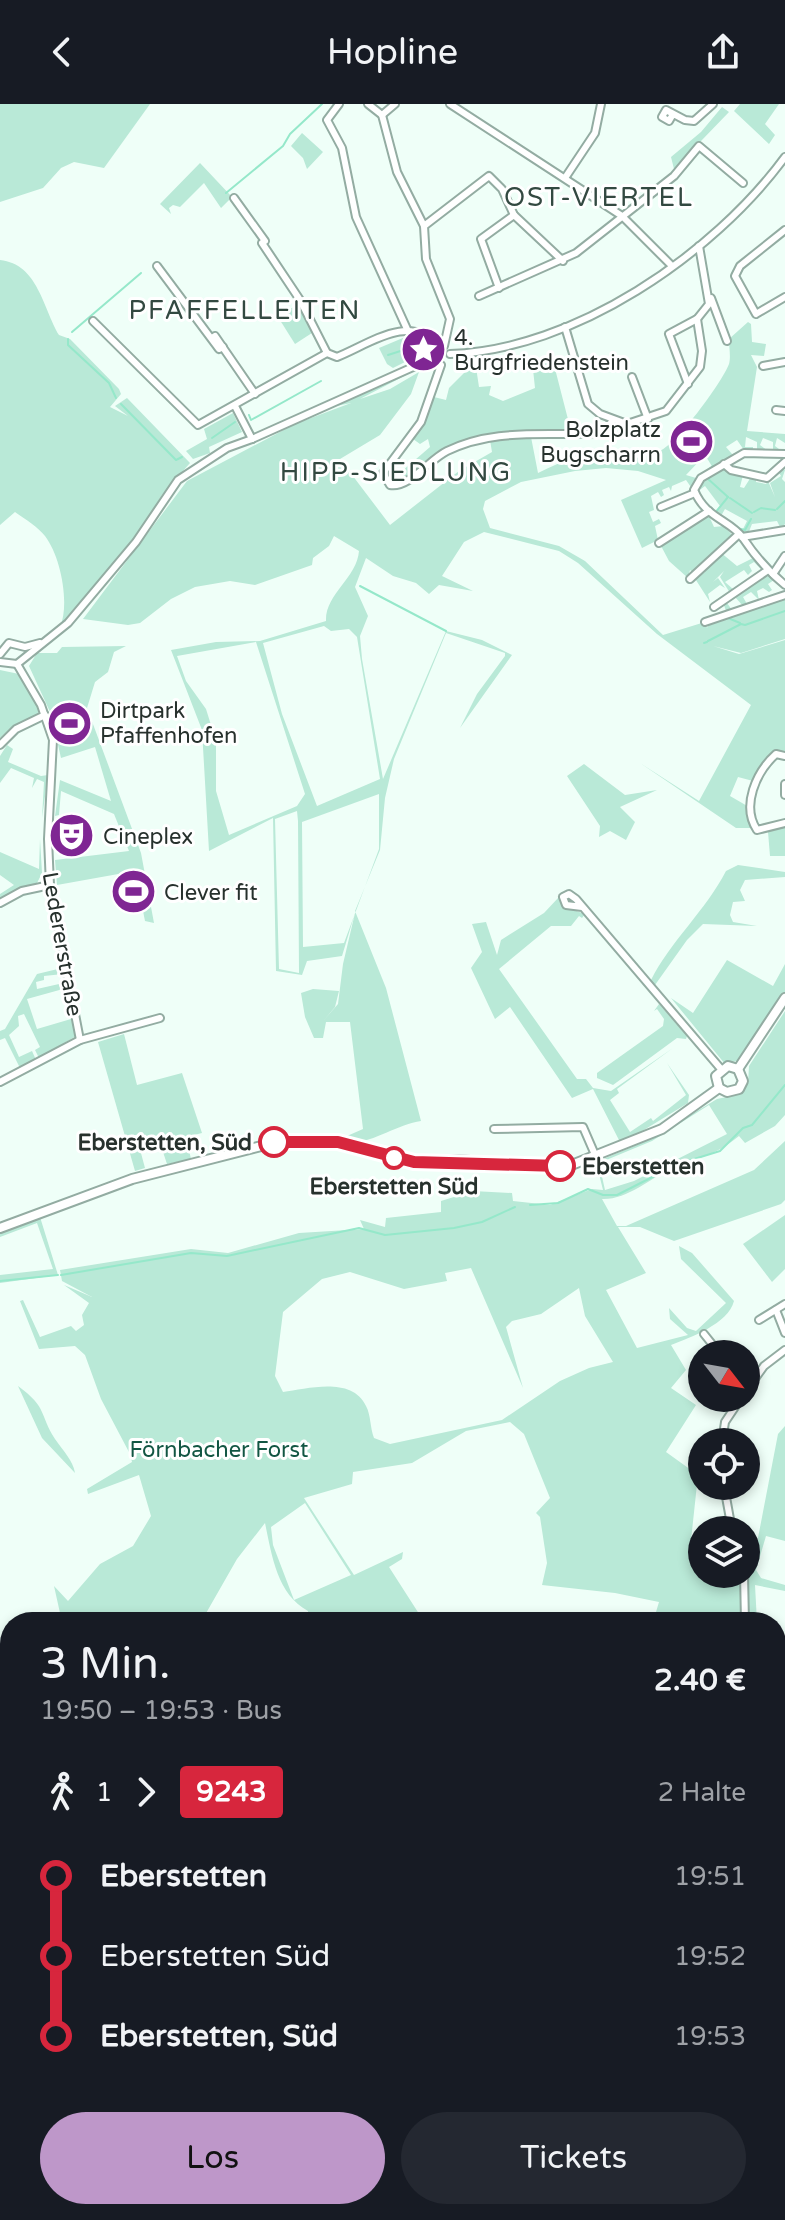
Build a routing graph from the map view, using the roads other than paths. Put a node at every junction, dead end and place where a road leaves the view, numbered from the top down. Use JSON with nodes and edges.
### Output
{"nodes":[{"id":1,"x":339,"y":104,"type":"edge"},
{"id":2,"x":368,"y":104,"type":"edge"},
{"id":3,"x":395,"y":104,"type":"edge"},
{"id":4,"x":450,"y":104,"type":"edge"},
{"id":5,"x":601,"y":104,"type":"edge"},
{"id":6,"x":656,"y":104,"type":"edge"},
{"id":7,"x":713,"y":104,"type":"edge"},
{"id":8,"x":460,"y":107,"type":"edge"},
{"id":9,"x":382,"y":115,"type":"junction"},
{"id":10,"x":785,"y":157,"type":"edge"},
{"id":11,"x":779,"y":165,"type":"junction"},
{"id":12,"x":785,"y":172,"type":"edge"},
{"id":13,"x":565,"y":178,"type":"junction"},
{"id":14,"x":754,"y":194,"type":"junction"},
{"id":15,"x":234,"y":198,"type":"dead end"},
{"id":16,"x":514,"y":215,"type":"junction"},
{"id":17,"x":622,"y":216,"type":"junction"},
{"id":18,"x":424,"y":226,"type":"junction"},
{"id":19,"x":785,"y":230,"type":"edge"},
{"id":20,"x":699,"y":246,"type":"junction"},
{"id":21,"x":563,"y":261,"type":"junction"},
{"id":22,"x":157,"y":266,"type":"dead end"},
{"id":23,"x":672,"y":266,"type":"junction"},
{"id":24,"x":499,"y":288,"type":"junction"},
{"id":25,"x":707,"y":291,"type":"junction"},
{"id":26,"x":479,"y":296,"type":"dead end"},
{"id":27,"x":785,"y":297,"type":"edge"},
{"id":28,"x":697,"y":319,"type":"junction"},
{"id":29,"x":93,"y":321,"type":"dead end"},
{"id":30,"x":565,"y":327,"type":"junction"},
{"id":31,"x":407,"y":329,"type":"junction"},
{"id":32,"x":727,"y":341,"type":"dead end"},
{"id":33,"x":440,"y":346,"type":"junction"},
{"id":34,"x":327,"y":353,"type":"junction"},
{"id":35,"x":450,"y":354,"type":"junction"},
{"id":36,"x":431,"y":359,"type":"junction"},
{"id":37,"x":785,"y":362,"type":"edge"},
{"id":38,"x":441,"y":365,"type":"junction"},
{"id":39,"x":763,"y":366,"type":"dead end"},
{"id":40,"x":632,"y":377,"type":"dead end"},
{"id":41,"x":688,"y":384,"type":"junction"},
{"id":42,"x":255,"y":394,"type":"junction"},
{"id":43,"x":235,"y":406,"type":"junction"},
{"id":44,"x":776,"y":410,"type":"dead end"},
{"id":45,"x":785,"y":411,"type":"edge"},
{"id":46,"x":648,"y":419,"type":"junction"},
{"id":47,"x":613,"y":420,"type":"junction"},
{"id":48,"x":252,"y":439,"type":"junction"},
{"id":49,"x":785,"y":454,"type":"edge"},
{"id":50,"x":785,"y":462,"type":"edge"},
{"id":51,"x":724,"y":464,"type":"junction"},
{"id":52,"x":695,"y":493,"type":"junction"},
{"id":53,"x":661,"y":507,"type":"dead end"},
{"id":54,"x":709,"y":511,"type":"junction"},
{"id":55,"x":785,"y":530,"type":"edge"},
{"id":56,"x":740,"y":535,"type":"junction"},
{"id":57,"x":659,"y":543,"type":"dead end"},
{"id":58,"x":785,"y":556,"type":"edge"},
{"id":59,"x":770,"y":572,"type":"junction"},
{"id":60,"x":690,"y":579,"type":"dead end"},
{"id":61,"x":785,"y":585,"type":"edge"},
{"id":62,"x":785,"y":595,"type":"edge"},
{"id":63,"x":714,"y":607,"type":"dead end"},
{"id":64,"x":705,"y":622,"type":"dead end"},
{"id":65,"x":50,"y":639,"type":"junction"},
{"id":66,"x":21,"y":647,"type":"junction"},
{"id":67,"x":1,"y":655,"type":"edge"},
{"id":68,"x":23,"y":656,"type":"junction"},
{"id":69,"x":17,"y":664,"type":"junction"},
{"id":70,"x":45,"y":715,"type":"junction"},
{"id":71,"x":0,"y":745,"type":"edge"},
{"id":72,"x":785,"y":756,"type":"edge"},
{"id":73,"x":785,"y":784,"type":"edge"},
{"id":74,"x":785,"y":795,"type":"edge"},
{"id":75,"x":785,"y":823,"type":"edge"},
{"id":76,"x":50,"y":885,"type":"junction"},
{"id":77,"x":0,"y":903,"type":"edge"},
{"id":78,"x":582,"y":907,"type":"dead end"},
{"id":79,"x":785,"y":998,"type":"edge"},
{"id":80,"x":160,"y":1018,"type":"dead end"},
{"id":81,"x":80,"y":1040,"type":"junction"},
{"id":82,"x":721,"y":1069,"type":"junction"},
{"id":83,"x":738,"y":1069,"type":"junction"},
{"id":84,"x":0,"y":1082,"type":"edge"},
{"id":85,"x":719,"y":1088,"type":"junction"},
{"id":86,"x":494,"y":1129,"type":"dead end"},
{"id":87,"x":596,"y":1157,"type":"junction"},
{"id":88,"x":0,"y":1228,"type":"edge"},
{"id":89,"x":785,"y":1304,"type":"edge"},
{"id":90,"x":776,"y":1310,"type":"junction"},
{"id":91,"x":759,"y":1320,"type":"dead end"},
{"id":92,"x":785,"y":1333,"type":"edge"},
{"id":93,"x":704,"y":1334,"type":"dead end"},
{"id":94,"x":709,"y":1340,"type":"edge"},
{"id":95,"x":785,"y":1350,"type":"edge"},
{"id":96,"x":760,"y":1371,"type":"edge"},
{"id":97,"x":744,"y":1588,"type":"edge"},
{"id":98,"x":745,"y":1612,"type":"edge"}],
"edges":[{"from":1,"to":31,"type":"street"},
{"from":2,"to":9,"type":"street"},
{"from":3,"to":9,"type":"street"},
{"from":4,"to":8,"type":"street"},
{"from":5,"to":13,"type":"street"},
{"from":6,"to":7,"type":"street"},
{"from":8,"to":13,"type":"street"},
{"from":9,"to":18,"type":"street"},
{"from":10,"to":11,"type":"street"},
{"from":11,"to":12,"type":"street"},
{"from":11,"to":14,"type":"street"},
{"from":13,"to":17,"type":"street"},
{"from":14,"to":17,"type":"street"},
{"from":14,"to":20,"type":"street"},
{"from":15,"to":34,"type":"street"},
{"from":16,"to":18,"type":"street"},
{"from":16,"to":21,"type":"street"},
{"from":16,"to":24,"type":"street"},
{"from":17,"to":21,"type":"street"},
{"from":17,"to":23,"type":"street"},
{"from":18,"to":33,"type":"street"},
{"from":19,"to":27,"type":"street"},
{"from":20,"to":23,"type":"street"},
{"from":20,"to":25,"type":"street"},
{"from":21,"to":24,"type":"street"},
{"from":22,"to":42,"type":"street"},
{"from":23,"to":30,"type":"street"},
{"from":24,"to":26,"type":"street"},
{"from":25,"to":28,"type":"street"},
{"from":25,"to":32,"type":"street"},
{"from":28,"to":41,"type":"street"},
{"from":28,"to":41,"type":"street"},
{"from":29,"to":43,"type":"street"},
{"from":30,"to":35,"type":"street"},
{"from":30,"to":47,"type":"street"},
{"from":31,"to":33,"type":"street"},
{"from":31,"to":34,"type":"street"},
{"from":33,"to":35,"type":"street"},
{"from":33,"to":36,"type":"street"},
{"from":34,"to":42,"type":"street"},
{"from":35,"to":38,"type":"street"},
{"from":36,"to":38,"type":"street"},
{"from":36,"to":48,"type":"street"},
{"from":37,"to":39,"type":"street"},
{"from":38,"to":47,"type":"street"},
{"from":40,"to":46,"type":"street"},
{"from":41,"to":46,"type":"street"},
{"from":42,"to":43,"type":"street"},
{"from":43,"to":48,"type":"street"},
{"from":44,"to":45,"type":"street"},
{"from":46,"to":47,"type":"street"},
{"from":48,"to":65,"type":"street"},
{"from":49,"to":51,"type":"street"},
{"from":50,"to":51,"type":"street"},
{"from":51,"to":52,"type":"street"},
{"from":52,"to":53,"type":"street"},
{"from":52,"to":54,"type":"street"},
{"from":54,"to":56,"type":"street"},
{"from":54,"to":57,"type":"street"},
{"from":55,"to":56,"type":"street"},
{"from":56,"to":59,"type":"street"},
{"from":56,"to":60,"type":"street"},
{"from":58,"to":59,"type":"street"},
{"from":59,"to":61,"type":"street"},
{"from":59,"to":63,"type":"street"},
{"from":62,"to":64,"type":"street"},
{"from":65,"to":66,"type":"street"},
{"from":65,"to":68,"type":"street"},
{"from":66,"to":67,"type":"street"},
{"from":66,"to":68,"type":"street"},
{"from":67,"to":69,"type":"street"},
{"from":68,"to":69,"type":"street"},
{"from":69,"to":70,"type":"street","name":"Ledererstraße"},
{"from":70,"to":71,"type":"street"},
{"from":70,"to":76,"type":"street","name":"Ledererstraße"},
{"from":72,"to":75,"type":"street"},
{"from":73,"to":74,"type":"street"},
{"from":76,"to":77,"type":"street"},
{"from":76,"to":81,"type":"street","name":"Ledererstraße"},
{"from":78,"to":82,"type":"street"},
{"from":79,"to":83,"type":"main road"},
{"from":80,"to":81,"type":"street"},
{"from":81,"to":84,"type":"street"},
{"from":82,"to":83,"type":"main road"},
{"from":82,"to":85,"type":"main road"},
{"from":83,"to":85,"type":"main road"},
{"from":85,"to":87,"type":"main road"},
{"from":86,"to":87,"type":"street"},
{"from":87,"to":88,"type":"main road"},
{"from":89,"to":90,"type":"street"},
{"from":90,"to":91,"type":"street"},
{"from":90,"to":92,"type":"street"},
{"from":93,"to":94,"type":"street"},
{"from":95,"to":96,"type":"street"},
{"from":97,"to":98,"type":"street"}]}
